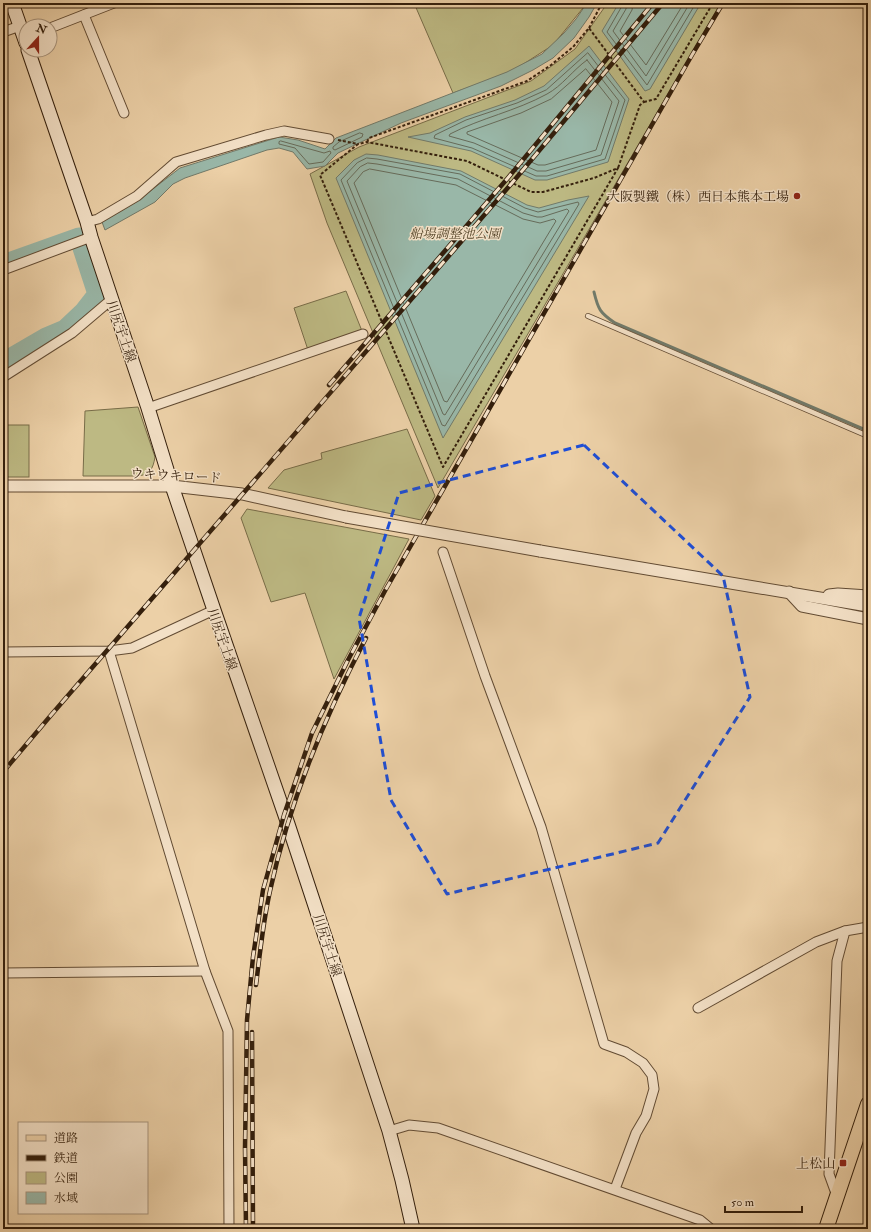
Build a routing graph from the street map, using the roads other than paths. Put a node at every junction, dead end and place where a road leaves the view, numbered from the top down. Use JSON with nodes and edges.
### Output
{"nodes":[{"id":1,"x":12,"y":3,"type":"edge"},
{"id":2,"x":114,"y":3,"type":"edge"},
{"id":3,"x":84,"y":15,"type":"junction"},
{"id":4,"x":18,"y":20,"type":"edge"},
{"id":5,"x":58,"y":25,"type":"edge"},
{"id":6,"x":3,"y":32,"type":"edge"},
{"id":7,"x":18,"y":37,"type":"edge"},
{"id":8,"x":31,"y":58,"type":"edge"},
{"id":9,"x":124,"y":113,"type":"dead end"},
{"id":10,"x":329,"y":139,"type":"road end"},
{"id":11,"x":87,"y":222,"type":"junction"},
{"id":12,"x":91,"y":237,"type":"junction"},
{"id":13,"x":3,"y":270,"type":"edge"},
{"id":14,"x":112,"y":299,"type":"junction"},
{"id":15,"x":588,"y":316,"type":"dead end"},
{"id":16,"x":363,"y":334,"type":"dead end"},
{"id":17,"x":3,"y":377,"type":"edge"},
{"id":18,"x":148,"y":408,"type":"junction"},
{"id":19,"x":868,"y":436,"type":"edge"},
{"id":20,"x":3,"y":486,"type":"edge"},
{"id":21,"x":172,"y":486,"type":"junction"},
{"id":22,"x":443,"y":552,"type":"dead end"},
{"id":23,"x":789,"y":592,"type":"junction"},
{"id":24,"x":868,"y":596,"type":"edge"},
{"id":25,"x":818,"y":598,"type":"junction"},
{"id":26,"x":868,"y":606,"type":"edge"},
{"id":27,"x":214,"y":610,"type":"junction"},
{"id":28,"x":868,"y":618,"type":"edge"},
{"id":29,"x":109,"y":651,"type":"junction"},
{"id":30,"x":3,"y":652,"type":"edge"},
{"id":31,"x":868,"y":927,"type":"edge"},
{"id":32,"x":845,"y":931,"type":"junction"},
{"id":33,"x":205,"y":971,"type":"junction"},
{"id":34,"x":3,"y":973,"type":"edge"},
{"id":35,"x":698,"y":1008,"type":"dead end"},
{"id":36,"x":868,"y":1104,"type":"edge"},
{"id":37,"x":389,"y":1131,"type":"junction"},
{"id":38,"x":615,"y":1189,"type":"junction"},
{"id":39,"x":837,"y":1196,"type":"junction"},
{"id":40,"x":229,"y":1229,"type":"edge"},
{"id":41,"x":413,"y":1229,"type":"edge"},
{"id":42,"x":710,"y":1229,"type":"edge"},
{"id":43,"x":826,"y":1229,"type":"edge"}],
"edges":[{"from":1,"to":4,"type":"main road","name":"川尻宇土線"},
{"from":2,"to":3,"type":"street"},
{"from":3,"to":5,"type":"street"},
{"from":3,"to":9,"type":"street"},
{"from":6,"to":7,"type":"street"},
{"from":8,"to":11,"type":"main road","name":"川尻宇土線"},
{"from":10,"to":11,"type":"street"},
{"from":11,"to":12,"type":"main road","name":"川尻宇土線"},
{"from":12,"to":13,"type":"street"},
{"from":12,"to":14,"type":"main road","name":"川尻宇土線"},
{"from":14,"to":17,"type":"street"},
{"from":14,"to":18,"type":"main road","name":"川尻宇土線"},
{"from":15,"to":19,"type":"lane"},
{"from":16,"to":18,"type":"street"},
{"from":18,"to":21,"type":"main road","name":"川尻宇土線"},
{"from":20,"to":21,"type":"street","name":"ウキウキロード"},
{"from":21,"to":23,"type":"street","name":"ウキウキロード","bridge":true},
{"from":21,"to":27,"type":"main road","name":"川尻宇土線"},
{"from":22,"to":38,"type":"street"},
{"from":23,"to":25,"type":"street","name":"ウキウキロード"},
{"from":23,"to":28,"type":"street"},
{"from":24,"to":25,"type":"street"},
{"from":25,"to":26,"type":"street","name":"ウキウキロード"},
{"from":27,"to":29,"type":"street"},
{"from":27,"to":37,"type":"main road","name":"川尻宇土線"},
{"from":29,"to":30,"type":"street"},
{"from":29,"to":33,"type":"street"},
{"from":31,"to":32,"type":"street"},
{"from":32,"to":35,"type":"street"},
{"from":32,"to":39,"type":"street"},
{"from":33,"to":34,"type":"street"},
{"from":33,"to":40,"type":"street"},
{"from":36,"to":39,"type":"main road"},
{"from":37,"to":38,"type":"street"},
{"from":37,"to":41,"type":"main road","name":"川尻宇土線"},
{"from":38,"to":42,"type":"street"},
{"from":39,"to":43,"type":"main road"}]}
